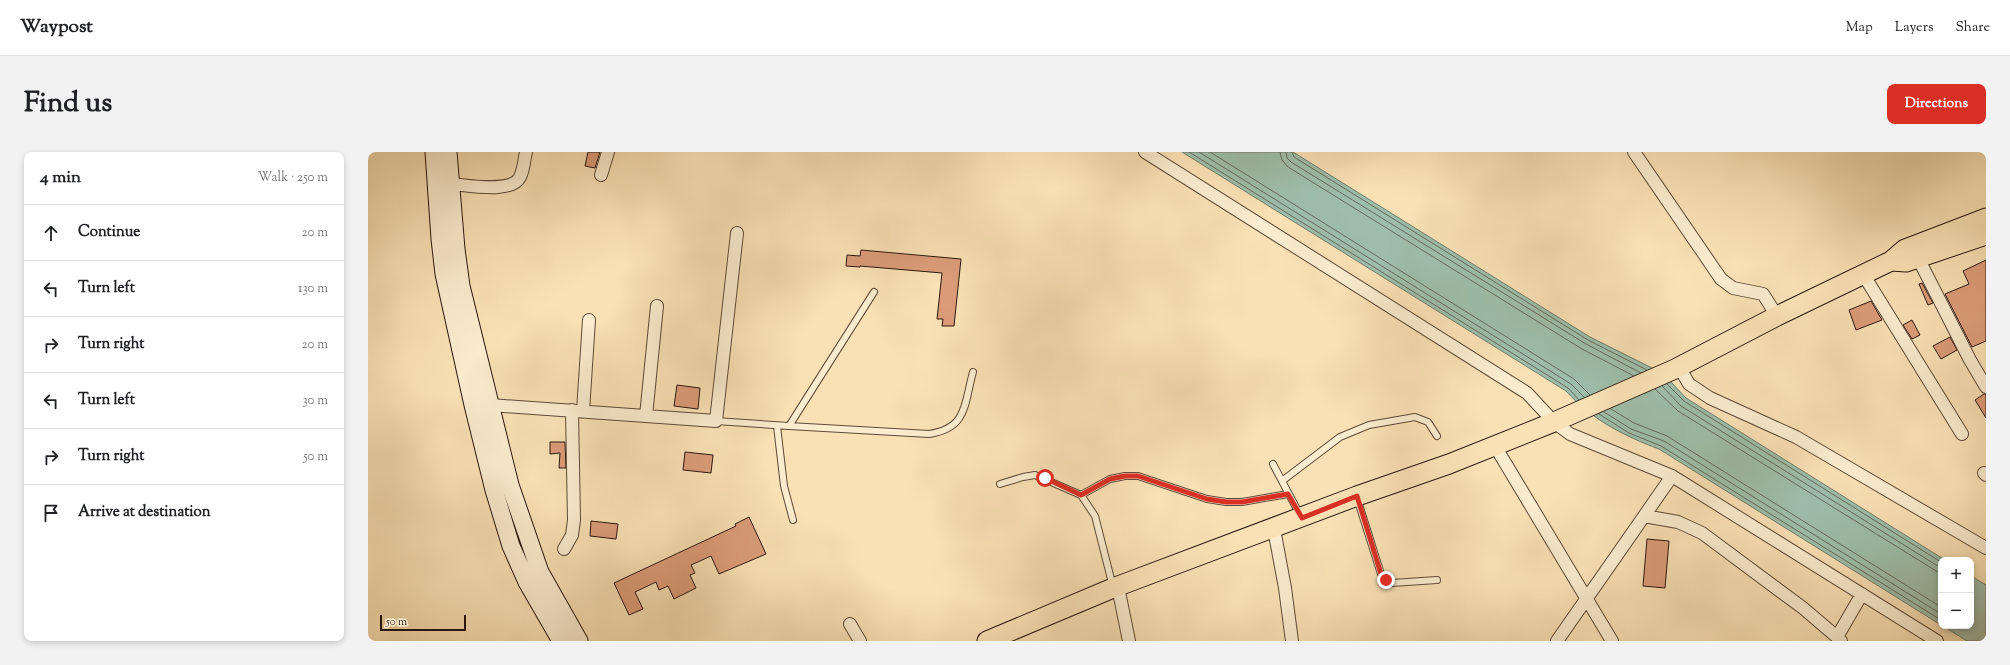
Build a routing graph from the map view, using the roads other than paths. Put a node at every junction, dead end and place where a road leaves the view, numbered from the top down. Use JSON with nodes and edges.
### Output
{"nodes":[{"id":1,"x":434,"y":152,"type":"edge"},
{"id":2,"x":448,"y":152,"type":"edge"},
{"id":3,"x":526,"y":152,"type":"edge"},
{"id":4,"x":608,"y":152,"type":"edge"},
{"id":5,"x":1145,"y":152,"type":"edge"},
{"id":6,"x":1634,"y":152,"type":"edge"},
{"id":7,"x":601,"y":175,"type":"dead end"},
{"id":8,"x":451,"y":184,"type":"junction"},
{"id":9,"x":1986,"y":218,"type":"edge"},
{"id":10,"x":737,"y":234,"type":"dead end"},
{"id":11,"x":1986,"y":235,"type":"edge"},
{"id":12,"x":1918,"y":258,"type":"junction"},
{"id":13,"x":1891,"y":261,"type":"junction"},
{"id":14,"x":1863,"y":274,"type":"junction"},
{"id":15,"x":874,"y":292,"type":"dead end"},
{"id":16,"x":658,"y":306,"type":"dead end"},
{"id":17,"x":1777,"y":316,"type":"junction"},
{"id":18,"x":589,"y":320,"type":"dead end"},
{"id":19,"x":1677,"y":368,"type":"junction"},
{"id":20,"x":973,"y":372,"type":"dead end"},
{"id":21,"x":1986,"y":386,"type":"edge"},
{"id":22,"x":490,"y":405,"type":"junction"},
{"id":23,"x":578,"y":410,"type":"junction"},
{"id":24,"x":646,"y":416,"type":"junction"},
{"id":25,"x":716,"y":421,"type":"junction"},
{"id":26,"x":1554,"y":422,"type":"junction"},
{"id":27,"x":778,"y":426,"type":"junction"},
{"id":28,"x":789,"y":426,"type":"junction"},
{"id":29,"x":1962,"y":434,"type":"dead end"},
{"id":30,"x":1437,"y":436,"type":"dead end"},
{"id":31,"x":1495,"y":446,"type":"junction"},
{"id":32,"x":1272,"y":464,"type":"dead end"},
{"id":33,"x":1672,"y":476,"type":"junction"},
{"id":34,"x":1282,"y":480,"type":"junction"},
{"id":35,"x":1000,"y":484,"type":"dead end"},
{"id":36,"x":1288,"y":494,"type":"junction"},
{"id":37,"x":1081,"y":495,"type":"junction"},
{"id":38,"x":1357,"y":496,"type":"junction"},
{"id":39,"x":1644,"y":516,"type":"junction"},
{"id":40,"x":1302,"y":518,"type":"junction"},
{"id":41,"x":793,"y":520,"type":"dead end"},
{"id":42,"x":1274,"y":529,"type":"junction"},
{"id":43,"x":1986,"y":548,"type":"edge"},
{"id":44,"x":564,"y":549,"type":"dead end"},
{"id":45,"x":1437,"y":580,"type":"dead end"},
{"id":46,"x":1116,"y":588,"type":"junction"},
{"id":47,"x":1862,"y":594,"type":"junction"},
{"id":48,"x":1586,"y":599,"type":"junction"},
{"id":49,"x":850,"y":624,"type":"dead end"},
{"id":50,"x":1839,"y":639,"type":"edge"},
{"id":51,"x":561,"y":641,"type":"edge"},
{"id":52,"x":579,"y":641,"type":"edge"},
{"id":53,"x":860,"y":641,"type":"edge"},
{"id":54,"x":987,"y":641,"type":"edge"},
{"id":55,"x":1129,"y":641,"type":"edge"},
{"id":56,"x":1292,"y":641,"type":"edge"},
{"id":57,"x":1557,"y":641,"type":"edge"},
{"id":58,"x":1612,"y":641,"type":"edge"},
{"id":59,"x":1937,"y":641,"type":"edge"}],
"edges":[{"from":1,"to":51,"type":"street"},
{"from":2,"to":8,"type":"street"},
{"from":3,"to":8,"type":"street"},
{"from":4,"to":7,"type":"street"},
{"from":5,"to":26,"type":"street"},
{"from":6,"to":17,"type":"street"},
{"from":8,"to":22,"type":"street"},
{"from":9,"to":13,"type":"main road"},
{"from":10,"to":25,"type":"street"},
{"from":11,"to":12,"type":"main road"},
{"from":12,"to":13,"type":"main road"},
{"from":12,"to":21,"type":"street"},
{"from":13,"to":14,"type":"main road"},
{"from":14,"to":17,"type":"main road"},
{"from":14,"to":29,"type":"street"},
{"from":15,"to":28,"type":"lane"},
{"from":16,"to":24,"type":"street"},
{"from":17,"to":19,"type":"main road"},
{"from":18,"to":23,"type":"street"},
{"from":19,"to":26,"type":"main road"},
{"from":19,"to":43,"type":"street"},
{"from":20,"to":28,"type":"lane"},
{"from":22,"to":23,"type":"street"},
{"from":22,"to":52,"type":"street"},
{"from":23,"to":24,"type":"street"},
{"from":23,"to":44,"type":"street"},
{"from":24,"to":25,"type":"street"},
{"from":25,"to":27,"type":"lane"},
{"from":26,"to":31,"type":"main road"},
{"from":26,"to":33,"type":"street"},
{"from":27,"to":28,"type":"lane"},
{"from":27,"to":41,"type":"lane"},
{"from":30,"to":34,"type":"lane"},
{"from":31,"to":38,"type":"main road"},
{"from":31,"to":48,"type":"street"},
{"from":32,"to":34,"type":"lane"},
{"from":33,"to":39,"type":"street"},
{"from":33,"to":47,"type":"street"},
{"from":34,"to":36,"type":"lane"},
{"from":35,"to":37,"type":"lane"},
{"from":36,"to":37,"type":"lane"},
{"from":36,"to":40,"type":"lane"},
{"from":37,"to":46,"type":"lane"},
{"from":38,"to":40,"type":"main road"},
{"from":38,"to":45,"type":"lane"},
{"from":39,"to":48,"type":"street"},
{"from":39,"to":50,"type":"street"},
{"from":40,"to":42,"type":"main road"},
{"from":42,"to":46,"type":"main road"},
{"from":42,"to":56,"type":"street"},
{"from":46,"to":54,"type":"main road"},
{"from":46,"to":55,"type":"street"},
{"from":47,"to":50,"type":"street"},
{"from":47,"to":59,"type":"street"},
{"from":48,"to":57,"type":"street"},
{"from":48,"to":58,"type":"street"},
{"from":49,"to":53,"type":"street"}]}
